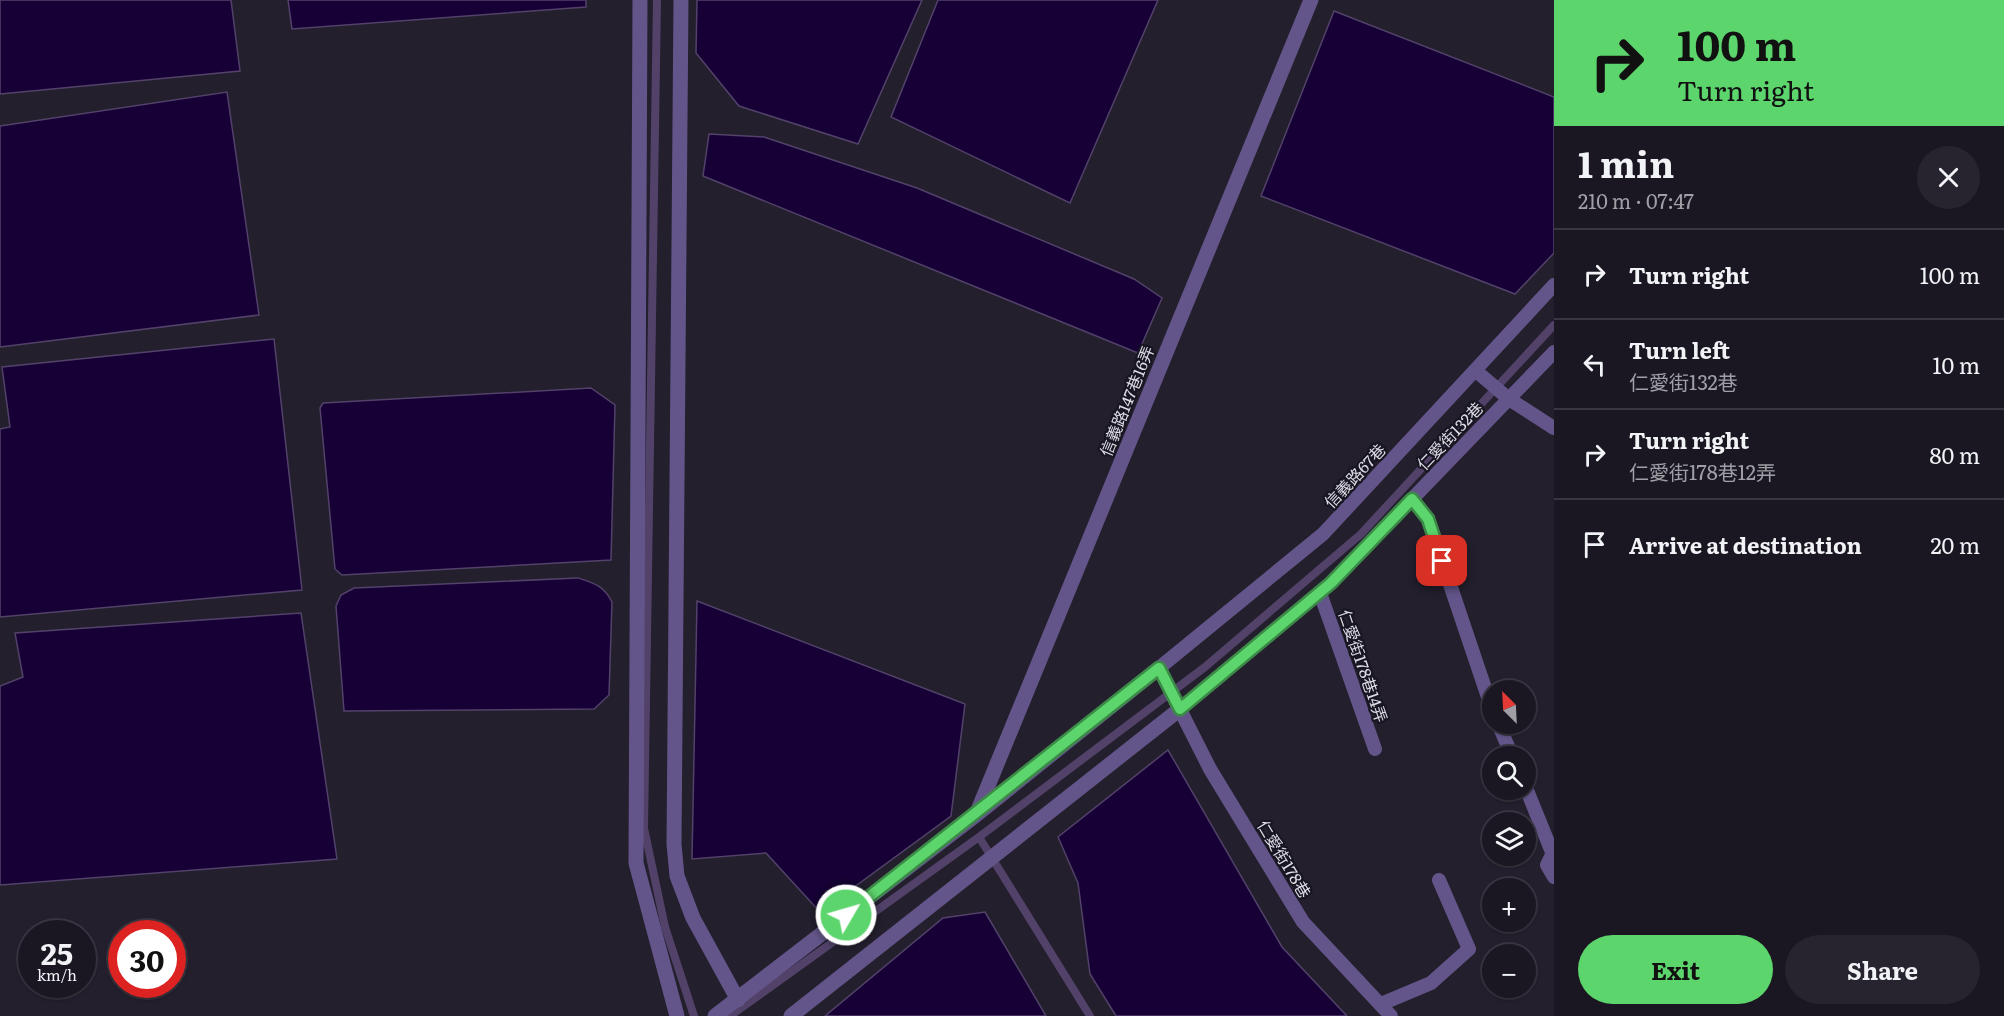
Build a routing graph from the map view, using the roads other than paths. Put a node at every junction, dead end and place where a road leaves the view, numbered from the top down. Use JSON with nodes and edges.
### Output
{"nodes":[{"id":1,"x":640,"y":0,"type":"edge"},
{"id":2,"x":681,"y":0,"type":"edge"},
{"id":3,"x":1311,"y":0,"type":"edge"},
{"id":4,"x":1554,"y":285,"type":"edge"},
{"id":5,"x":1552,"y":357,"type":"edge"},
{"id":6,"x":1479,"y":374,"type":"junction"},
{"id":7,"x":1505,"y":396,"type":"junction"},
{"id":8,"x":1554,"y":428,"type":"edge"},
{"id":9,"x":1412,"y":499,"type":"junction"},
{"id":10,"x":1320,"y":592,"type":"junction"},
{"id":11,"x":1162,"y":673,"type":"junction"},
{"id":12,"x":1482,"y":680,"type":"edge"},
{"id":13,"x":1178,"y":704,"type":"junction"},
{"id":14,"x":1375,"y":749,"type":"dead end"},
{"id":15,"x":1531,"y":800,"type":"edge"},
{"id":16,"x":976,"y":815,"type":"junction"},
{"id":17,"x":1553,"y":851,"type":"edge"},
{"id":18,"x":1554,"y":876,"type":"edge"},
{"id":19,"x":1439,"y":880,"type":"dead end"},
{"id":20,"x":738,"y":1000,"type":"junction"},
{"id":21,"x":1381,"y":1004,"type":"junction"},
{"id":22,"x":719,"y":1013,"type":"edge"},
{"id":23,"x":677,"y":1016,"type":"edge"},
{"id":24,"x":791,"y":1016,"type":"edge"},
{"id":25,"x":1391,"y":1016,"type":"edge"}],
"edges":[{"from":1,"to":23,"type":"street"},
{"from":2,"to":20,"type":"street"},
{"from":3,"to":16,"type":"street","name":"信義路147巷16弄"},
{"from":4,"to":6,"type":"lane","name":"信義路67巷"},
{"from":5,"to":7,"type":"lane","name":"仁愛街132巷"},
{"from":6,"to":7,"type":"lane"},
{"from":6,"to":11,"type":"lane","name":"信義路67巷"},
{"from":7,"to":8,"type":"lane"},
{"from":7,"to":9,"type":"lane","name":"仁愛街132巷"},
{"from":9,"to":10,"type":"lane","name":"仁愛街132巷"},
{"from":9,"to":12,"type":"lane"},
{"from":10,"to":13,"type":"lane","name":"仁愛街132巷"},
{"from":10,"to":14,"type":"lane","name":"仁愛街178巷14弄"},
{"from":11,"to":13,"type":"lane","name":"仁愛街178巷"},
{"from":11,"to":16,"type":"street"},
{"from":13,"to":21,"type":"lane","name":"仁愛街178巷"},
{"from":13,"to":24,"type":"street"},
{"from":15,"to":17,"type":"lane"},
{"from":16,"to":20,"type":"street"},
{"from":17,"to":18,"type":"lane"},
{"from":19,"to":21,"type":"lane"},
{"from":20,"to":22,"type":"street"},
{"from":21,"to":25,"type":"lane","name":"仁愛街178巷"}]}
